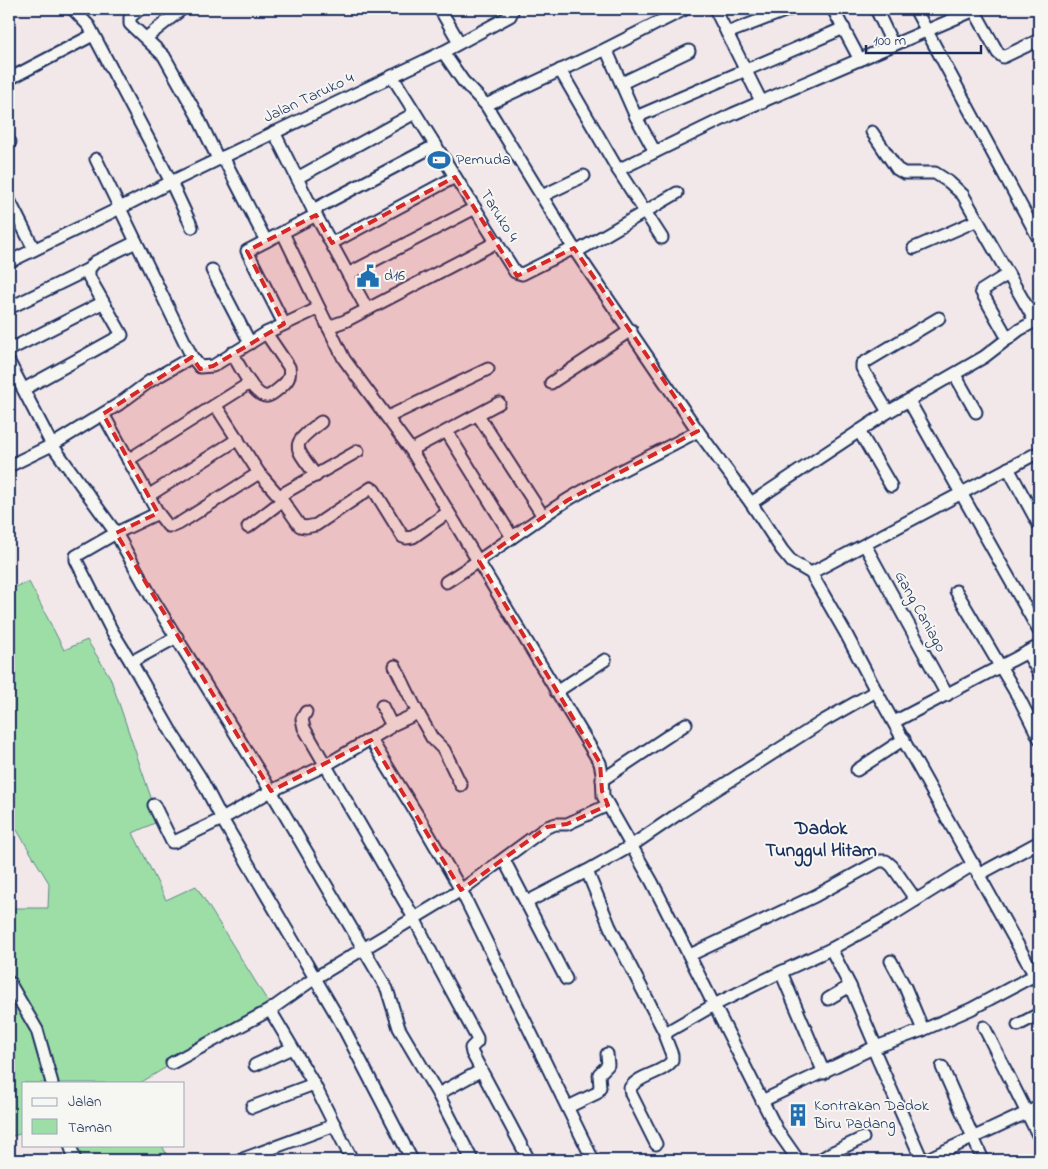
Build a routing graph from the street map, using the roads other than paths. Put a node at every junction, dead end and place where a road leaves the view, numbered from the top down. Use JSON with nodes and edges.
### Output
{"nodes":[{"id":1,"x":73,"y":9,"type":"edge"},
{"id":2,"x":140,"y":9,"type":"edge"},
{"id":3,"x":182,"y":9,"type":"edge"},
{"id":4,"x":440,"y":9,"type":"edge"},
{"id":5,"x":513,"y":9,"type":"edge"},
{"id":6,"x":686,"y":9,"type":"edge"},
{"id":7,"x":715,"y":9,"type":"edge"},
{"id":8,"x":790,"y":9,"type":"edge"},
{"id":9,"x":833,"y":9,"type":"edge"},
{"id":10,"x":876,"y":9,"type":"edge"},
{"id":11,"x":915,"y":9,"type":"edge"},
{"id":12,"x":976,"y":10,"type":"edge"},
{"id":13,"x":844,"y":28,"type":"junction"},
{"id":14,"x":926,"y":31,"type":"junction"},
{"id":15,"x":727,"y":33,"type":"junction"},
{"id":16,"x":93,"y":35,"type":"junction"},
{"id":17,"x":146,"y":38,"type":"junction"},
{"id":18,"x":1039,"y":40,"type":"edge"},
{"id":19,"x":459,"y":42,"type":"junction"},
{"id":20,"x":893,"y":45,"type":"junction"},
{"id":21,"x":606,"y":49,"type":"junction"},
{"id":22,"x":689,"y":51,"type":"dead end"},
{"id":23,"x":442,"y":52,"type":"junction"},
{"id":24,"x":860,"y":60,"type":"junction"},
{"id":25,"x":560,"y":70,"type":"junction"},
{"id":26,"x":744,"y":70,"type":"junction"},
{"id":27,"x":392,"y":76,"type":"junction"},
{"id":28,"x":9,"y":79,"type":"edge"},
{"id":29,"x":622,"y":83,"type":"junction"},
{"id":30,"x":762,"y":103,"type":"junction"},
{"id":31,"x":486,"y":105,"type":"junction"},
{"id":32,"x":415,"y":113,"type":"junction"},
{"id":33,"x":636,"y":117,"type":"junction"},
{"id":34,"x":274,"y":132,"type":"junction"},
{"id":35,"x":872,"y":132,"type":"dead end"},
{"id":36,"x":436,"y":145,"type":"junction"},
{"id":37,"x":655,"y":152,"type":"junction"},
{"id":38,"x":221,"y":158,"type":"junction"},
{"id":39,"x":96,"y":159,"type":"dead end"},
{"id":40,"x":618,"y":170,"type":"junction"},
{"id":41,"x":584,"y":176,"type":"dead end"},
{"id":42,"x":456,"y":177,"type":"junction"},
{"id":43,"x":298,"y":178,"type":"junction"},
{"id":44,"x":171,"y":182,"type":"junction"},
{"id":45,"x":677,"y":193,"type":"dead end"},
{"id":46,"x":542,"y":196,"type":"junction"},
{"id":47,"x":9,"y":200,"type":"edge"},
{"id":48,"x":120,"y":208,"type":"junction"},
{"id":49,"x":475,"y":208,"type":"junction"},
{"id":50,"x":315,"y":212,"type":"junction"},
{"id":51,"x":643,"y":212,"type":"junction"},
{"id":52,"x":978,"y":220,"type":"junction"},
{"id":53,"x":192,"y":227,"type":"dead end"},
{"id":54,"x":283,"y":233,"type":"junction"},
{"id":55,"x":662,"y":238,"type":"dead end"},
{"id":56,"x":1039,"y":239,"type":"edge"},
{"id":57,"x":266,"y":241,"type":"junction"},
{"id":58,"x":136,"y":242,"type":"junction"},
{"id":59,"x":497,"y":242,"type":"junction"},
{"id":60,"x":332,"y":243,"type":"junction"},
{"id":61,"x":914,"y":248,"type":"dead end"},
{"id":62,"x":34,"y":249,"type":"junction"},
{"id":63,"x":575,"y":250,"type":"junction"},
{"id":64,"x":9,"y":262,"type":"edge"},
{"id":65,"x":89,"y":269,"type":"junction"},
{"id":66,"x":212,"y":270,"type":"dead end"},
{"id":67,"x":348,"y":274,"type":"junction"},
{"id":68,"x":1008,"y":274,"type":"junction"},
{"id":69,"x":102,"y":303,"type":"junction"},
{"id":70,"x":9,"y":308,"type":"edge"},
{"id":71,"x":319,"y":308,"type":"junction"},
{"id":72,"x":368,"y":309,"type":"junction"},
{"id":73,"x":939,"y":318,"type":"dead end"},
{"id":74,"x":1037,"y":320,"type":"edge"},
{"id":75,"x":284,"y":324,"type":"junction"},
{"id":76,"x":328,"y":327,"type":"junction"},
{"id":77,"x":631,"y":330,"type":"junction"},
{"id":78,"x":266,"y":333,"type":"junction"},
{"id":79,"x":1008,"y":339,"type":"junction"},
{"id":80,"x":250,"y":343,"type":"junction"},
{"id":81,"x":9,"y":350,"type":"edge"},
{"id":82,"x":232,"y":353,"type":"junction"},
{"id":83,"x":192,"y":357,"type":"junction"},
{"id":84,"x":9,"y":362,"type":"edge"},
{"id":85,"x":488,"y":369,"type":"dead end"},
{"id":86,"x":955,"y":375,"type":"junction"},
{"id":87,"x":250,"y":383,"type":"junction"},
{"id":88,"x":551,"y":383,"type":"dead end"},
{"id":89,"x":24,"y":389,"type":"junction"},
{"id":90,"x":909,"y":400,"type":"junction"},
{"id":91,"x":499,"y":404,"type":"dead end"},
{"id":92,"x":216,"y":406,"type":"junction"},
{"id":93,"x":888,"y":412,"type":"junction"},
{"id":94,"x":976,"y":412,"type":"dead end"},
{"id":95,"x":103,"y":414,"type":"junction"},
{"id":96,"x":478,"y":415,"type":"junction"},
{"id":97,"x":388,"y":417,"type":"junction"},
{"id":98,"x":321,"y":422,"type":"dead end"},
{"id":99,"x":698,"y":431,"type":"junction"},
{"id":100,"x":859,"y":431,"type":"junction"},
{"id":101,"x":447,"y":432,"type":"junction"},
{"id":102,"x":238,"y":439,"type":"junction"},
{"id":103,"x":52,"y":445,"type":"junction"},
{"id":104,"x":358,"y":450,"type":"dead end"},
{"id":105,"x":411,"y":450,"type":"junction"},
{"id":106,"x":1039,"y":452,"type":"edge"},
{"id":107,"x":128,"y":460,"type":"junction"},
{"id":108,"x":9,"y":466,"type":"edge"},
{"id":109,"x":1008,"y":468,"type":"junction"},
{"id":110,"x":260,"y":472,"type":"junction"},
{"id":111,"x":316,"y":476,"type":"junction"},
{"id":112,"x":891,"y":486,"type":"dead end"},
{"id":113,"x":961,"y":493,"type":"junction"},
{"id":114,"x":148,"y":496,"type":"junction"},
{"id":115,"x":281,"y":499,"type":"junction"},
{"id":116,"x":751,"y":503,"type":"junction"},
{"id":117,"x":158,"y":513,"type":"junction"},
{"id":118,"x":447,"y":513,"type":"junction"},
{"id":119,"x":543,"y":516,"type":"junction"},
{"id":120,"x":1039,"y":525,"type":"edge"},
{"id":121,"x":248,"y":527,"type":"dead end"},
{"id":122,"x":116,"y":532,"type":"junction"},
{"id":123,"x":512,"y":537,"type":"junction"},
{"id":124,"x":865,"y":544,"type":"junction"},
{"id":125,"x":479,"y":561,"type":"junction"},
{"id":126,"x":811,"y":573,"type":"junction"},
{"id":127,"x":446,"y":582,"type":"dead end"},
{"id":128,"x":956,"y":591,"type":"dead end"},
{"id":129,"x":1039,"y":630,"type":"edge"},
{"id":130,"x":177,"y":637,"type":"junction"},
{"id":131,"x":1039,"y":646,"type":"edge"},
{"id":132,"x":1027,"y":652,"type":"junction"},
{"id":133,"x":605,"y":660,"type":"dead end"},
{"id":134,"x":131,"y":662,"type":"junction"},
{"id":135,"x":395,"y":666,"type":"dead end"},
{"id":136,"x":1000,"y":668,"type":"junction"},
{"id":137,"x":1039,"y":674,"type":"edge"},
{"id":138,"x":876,"y":691,"type":"junction"},
{"id":139,"x":556,"y":692,"type":"junction"},
{"id":140,"x":947,"y":695,"type":"junction"},
{"id":141,"x":382,"y":706,"type":"dead end"},
{"id":142,"x":306,"y":712,"type":"dead end"},
{"id":143,"x":418,"y":713,"type":"junction"},
{"id":144,"x":894,"y":722,"type":"junction"},
{"id":145,"x":686,"y":724,"type":"dead end"},
{"id":146,"x":390,"y":726,"type":"junction"},
{"id":147,"x":1039,"y":738,"type":"edge"},
{"id":148,"x":904,"y":739,"type":"junction"},
{"id":149,"x":371,"y":740,"type":"junction"},
{"id":150,"x":326,"y":765,"type":"junction"},
{"id":151,"x":857,"y":770,"type":"dead end"},
{"id":152,"x":602,"y":780,"type":"junction"},
{"id":153,"x":461,"y":785,"type":"dead end"},
{"id":154,"x":271,"y":791,"type":"junction"},
{"id":155,"x":154,"y":805,"type":"dead end"},
{"id":156,"x":608,"y":806,"type":"junction"},
{"id":157,"x":222,"y":819,"type":"junction"},
{"id":158,"x":1039,"y":842,"type":"edge"},
{"id":159,"x":632,"y":846,"type":"junction"},
{"id":160,"x":504,"y":860,"type":"junction"},
{"id":161,"x":977,"y":869,"type":"junction"},
{"id":162,"x":587,"y":871,"type":"junction"},
{"id":163,"x":460,"y":890,"type":"junction"},
{"id":164,"x":916,"y":900,"type":"junction"},
{"id":165,"x":527,"y":902,"type":"junction"},
{"id":166,"x":414,"y":918,"type":"junction"},
{"id":167,"x":364,"y":948,"type":"junction"},
{"id":168,"x":831,"y":949,"type":"junction"},
{"id":169,"x":690,"y":955,"type":"junction"},
{"id":170,"x":891,"y":961,"type":"dead end"},
{"id":171,"x":1036,"y":971,"type":"edge"},
{"id":172,"x":781,"y":972,"type":"junction"},
{"id":173,"x":315,"y":978,"type":"junction"},
{"id":174,"x":566,"y":980,"type":"dead end"},
{"id":175,"x":9,"y":982,"type":"edge"},
{"id":176,"x":850,"y":986,"type":"junction"},
{"id":177,"x":828,"y":999,"type":"dead end"},
{"id":178,"x":714,"y":1005,"type":"junction"},
{"id":179,"x":270,"y":1010,"type":"junction"},
{"id":180,"x":1039,"y":1014,"type":"edge"},
{"id":181,"x":1018,"y":1025,"type":"dead end"},
{"id":182,"x":984,"y":1027,"type":"dead end"},
{"id":183,"x":923,"y":1030,"type":"junction"},
{"id":184,"x":666,"y":1035,"type":"junction"},
{"id":185,"x":292,"y":1048,"type":"junction"},
{"id":186,"x":874,"y":1048,"type":"junction"},
{"id":187,"x":607,"y":1054,"type":"dead end"},
{"id":188,"x":172,"y":1063,"type":"dead end"},
{"id":189,"x":255,"y":1065,"type":"dead end"},
{"id":190,"x":942,"y":1068,"type":"dead end"},
{"id":191,"x":480,"y":1071,"type":"junction"},
{"id":192,"x":824,"y":1072,"type":"junction"},
{"id":193,"x":52,"y":1082,"type":"edge"},
{"id":194,"x":314,"y":1084,"type":"junction"},
{"id":195,"x":438,"y":1094,"type":"junction"},
{"id":196,"x":762,"y":1101,"type":"junction"},
{"id":197,"x":252,"y":1107,"type":"dead end"},
{"id":198,"x":568,"y":1107,"type":"junction"},
{"id":199,"x":1039,"y":1107,"type":"edge"},
{"id":200,"x":1028,"y":1113,"type":"junction"},
{"id":201,"x":335,"y":1125,"type":"junction"},
{"id":202,"x":1039,"y":1137,"type":"edge"},
{"id":203,"x":863,"y":1138,"type":"dead end"},
{"id":204,"x":973,"y":1139,"type":"junction"},
{"id":205,"x":656,"y":1144,"type":"dead end"},
{"id":206,"x":70,"y":1146,"type":"edge"},
{"id":207,"x":75,"y":1160,"type":"edge"},
{"id":208,"x":240,"y":1160,"type":"edge"},
{"id":209,"x":352,"y":1160,"type":"edge"},
{"id":210,"x":412,"y":1160,"type":"edge"},
{"id":211,"x":472,"y":1160,"type":"edge"},
{"id":212,"x":530,"y":1160,"type":"edge"},
{"id":213,"x":593,"y":1160,"type":"edge"},
{"id":214,"x":798,"y":1160,"type":"edge"},
{"id":215,"x":820,"y":1160,"type":"edge"},
{"id":216,"x":924,"y":1160,"type":"edge"},
{"id":217,"x":982,"y":1160,"type":"edge"}],
"edges":[{"from":1,"to":16,"type":"street"},
{"from":2,"to":17,"type":"street"},
{"from":3,"to":17,"type":"street"},
{"from":4,"to":19,"type":"street"},
{"from":5,"to":19,"type":"street","name":"Jalan Taruko 4"},
{"from":6,"to":21,"type":"street"},
{"from":7,"to":15,"type":"street"},
{"from":8,"to":15,"type":"street"},
{"from":9,"to":13,"type":"street"},
{"from":10,"to":20,"type":"street"},
{"from":11,"to":14,"type":"street"},
{"from":12,"to":14,"type":"street"},
{"from":12,"to":18,"type":"street"},
{"from":13,"to":24,"type":"street"},
{"from":13,"to":26,"type":"street"},
{"from":14,"to":20,"type":"street"},
{"from":14,"to":56,"type":"street"},
{"from":15,"to":26,"type":"street"},
{"from":16,"to":28,"type":"street"},
{"from":16,"to":44,"type":"street"},
{"from":17,"to":38,"type":"street"},
{"from":19,"to":23,"type":"street","name":"Jalan Taruko 4"},
{"from":20,"to":24,"type":"street"},
{"from":21,"to":25,"type":"street"},
{"from":21,"to":29,"type":"street"},
{"from":22,"to":29,"type":"street"},
{"from":23,"to":27,"type":"street","name":"Jalan Taruko 4"},
{"from":23,"to":31,"type":"street"},
{"from":24,"to":30,"type":"street"},
{"from":25,"to":31,"type":"street"},
{"from":25,"to":40,"type":"street"},
{"from":26,"to":30,"type":"street"},
{"from":26,"to":33,"type":"street"},
{"from":27,"to":32,"type":"street","name":"Taruko 4"},
{"from":27,"to":34,"type":"street","name":"Jalan Taruko 4"},
{"from":29,"to":33,"type":"street"},
{"from":30,"to":37,"type":"street"},
{"from":31,"to":46,"type":"street"},
{"from":32,"to":36,"type":"street","name":"Taruko 4"},
{"from":32,"to":43,"type":"street"},
{"from":33,"to":37,"type":"street"},
{"from":34,"to":38,"type":"street","name":"Jalan Taruko 4"},
{"from":34,"to":43,"type":"street"},
{"from":35,"to":52,"type":"street"},
{"from":36,"to":42,"type":"street","name":"Taruko 4"},
{"from":36,"to":50,"type":"street"},
{"from":37,"to":40,"type":"street"},
{"from":38,"to":44,"type":"street","name":"Jalan Taruko 4"},
{"from":38,"to":57,"type":"street"},
{"from":39,"to":48,"type":"street"},
{"from":40,"to":51,"type":"street"},
{"from":41,"to":46,"type":"street"},
{"from":42,"to":49,"type":"street","name":"Taruko 4"},
{"from":42,"to":60,"type":"street"},
{"from":43,"to":50,"type":"street"},
{"from":44,"to":48,"type":"street","name":"Jalan Taruko 4"},
{"from":44,"to":53,"type":"street"},
{"from":45,"to":51,"type":"street"},
{"from":46,"to":63,"type":"street"},
{"from":47,"to":62,"type":"street"},
{"from":48,"to":58,"type":"street"},
{"from":48,"to":62,"type":"street","name":"Jalan Taruko 4"},
{"from":49,"to":59,"type":"street","name":"Taruko 4"},
{"from":49,"to":67,"type":"street"},
{"from":50,"to":54,"type":"street"},
{"from":50,"to":60,"type":"street"},
{"from":51,"to":55,"type":"street"},
{"from":51,"to":63,"type":"street"},
{"from":52,"to":61,"type":"street"},
{"from":52,"to":68,"type":"street"},
{"from":54,"to":57,"type":"street"},
{"from":54,"to":71,"type":"street"},
{"from":57,"to":75,"type":"street"},
{"from":58,"to":65,"type":"street"},
{"from":58,"to":83,"type":"street"},
{"from":59,"to":63,"type":"street","name":"Taruko 4"},
{"from":59,"to":72,"type":"street"},
{"from":60,"to":67,"type":"street"},
{"from":62,"to":64,"type":"street","name":"Jalan Taruko 4"},
{"from":63,"to":77,"type":"street"},
{"from":65,"to":69,"type":"street"},
{"from":65,"to":70,"type":"street"},
{"from":66,"to":80,"type":"street"},
{"from":67,"to":72,"type":"street"},
{"from":68,"to":74,"type":"street"},
{"from":68,"to":79,"type":"street"},
{"from":69,"to":81,"type":"street"},
{"from":69,"to":89,"type":"street"},
{"from":71,"to":75,"type":"street"},
{"from":71,"to":76,"type":"street"},
{"from":72,"to":76,"type":"street"},
{"from":73,"to":93,"type":"street"},
{"from":74,"to":79,"type":"street"},
{"from":75,"to":78,"type":"street"},
{"from":76,"to":97,"type":"street"},
{"from":77,"to":88,"type":"street"},
{"from":77,"to":99,"type":"street"},
{"from":78,"to":80,"type":"street"},
{"from":78,"to":87,"type":"street"},
{"from":79,"to":86,"type":"street"},
{"from":80,"to":82,"type":"street"},
{"from":82,"to":83,"type":"street"},
{"from":82,"to":87,"type":"street"},
{"from":83,"to":95,"type":"street"},
{"from":84,"to":89,"type":"street"},
{"from":85,"to":97,"type":"street"},
{"from":86,"to":90,"type":"street"},
{"from":86,"to":94,"type":"street"},
{"from":87,"to":92,"type":"street"},
{"from":89,"to":103,"type":"street"},
{"from":90,"to":93,"type":"street"},
{"from":90,"to":113,"type":"street"},
{"from":91,"to":96,"type":"street"},
{"from":92,"to":102,"type":"street"},
{"from":92,"to":107,"type":"street"},
{"from":93,"to":100,"type":"street"},
{"from":95,"to":103,"type":"street"},
{"from":95,"to":107,"type":"street"},
{"from":96,"to":101,"type":"street"},
{"from":96,"to":119,"type":"street"},
{"from":97,"to":105,"type":"street"},
{"from":98,"to":111,"type":"street"},
{"from":99,"to":116,"type":"street"},
{"from":99,"to":119,"type":"street"},
{"from":100,"to":112,"type":"street"},
{"from":100,"to":116,"type":"street"},
{"from":101,"to":105,"type":"street"},
{"from":101,"to":123,"type":"street"},
{"from":102,"to":110,"type":"street"},
{"from":102,"to":114,"type":"street"},
{"from":103,"to":108,"type":"street"},
{"from":103,"to":122,"type":"street"},
{"from":104,"to":111,"type":"street"},
{"from":105,"to":118,"type":"street"},
{"from":106,"to":109,"type":"street"},
{"from":107,"to":114,"type":"street"},
{"from":109,"to":113,"type":"street"},
{"from":109,"to":120,"type":"street"},
{"from":110,"to":115,"type":"street"},
{"from":110,"to":117,"type":"street"},
{"from":111,"to":115,"type":"street"},
{"from":113,"to":124,"type":"street"},
{"from":113,"to":129,"type":"street"},
{"from":114,"to":117,"type":"street"},
{"from":115,"to":118,"type":"street"},
{"from":115,"to":121,"type":"street"},
{"from":116,"to":126,"type":"street"},
{"from":117,"to":122,"type":"street"},
{"from":118,"to":125,"type":"street"},
{"from":119,"to":123,"type":"street"},
{"from":122,"to":130,"type":"street"},
{"from":122,"to":134,"type":"street"},
{"from":123,"to":125,"type":"street"},
{"from":124,"to":126,"type":"street"},
{"from":124,"to":140,"type":"street","name":"Gang Caniago"},
{"from":125,"to":127,"type":"street"},
{"from":125,"to":139,"type":"street"},
{"from":126,"to":138,"type":"street"},
{"from":128,"to":136,"type":"street"},
{"from":130,"to":134,"type":"street"},
{"from":130,"to":154,"type":"street"},
{"from":131,"to":132,"type":"street"},
{"from":132,"to":136,"type":"street"},
{"from":132,"to":137,"type":"street"},
{"from":133,"to":139,"type":"street"},
{"from":134,"to":157,"type":"street"},
{"from":135,"to":143,"type":"street"},
{"from":136,"to":140,"type":"street"},
{"from":136,"to":147,"type":"street"},
{"from":138,"to":144,"type":"street"},
{"from":138,"to":159,"type":"street"},
{"from":139,"to":152,"type":"street"},
{"from":140,"to":144,"type":"street"},
{"from":141,"to":146,"type":"street"},
{"from":142,"to":150,"type":"street"},
{"from":143,"to":146,"type":"street"},
{"from":143,"to":153,"type":"street"},
{"from":144,"to":148,"type":"street"},
{"from":145,"to":152,"type":"street"},
{"from":146,"to":149,"type":"street"},
{"from":148,"to":151,"type":"street"},
{"from":148,"to":161,"type":"street"},
{"from":149,"to":150,"type":"street"},
{"from":149,"to":163,"type":"street"},
{"from":150,"to":154,"type":"street"},
{"from":150,"to":166,"type":"street"},
{"from":152,"to":156,"type":"street"},
{"from":154,"to":157,"type":"street"},
{"from":154,"to":167,"type":"street"},
{"from":155,"to":157,"type":"street"},
{"from":156,"to":159,"type":"street"},
{"from":156,"to":160,"type":"street"},
{"from":157,"to":173,"type":"street"},
{"from":158,"to":161,"type":"street"},
{"from":159,"to":162,"type":"street"},
{"from":159,"to":169,"type":"street"},
{"from":160,"to":163,"type":"street"},
{"from":160,"to":165,"type":"street"},
{"from":161,"to":164,"type":"street"},
{"from":161,"to":171,"type":"street"},
{"from":162,"to":165,"type":"street"},
{"from":162,"to":184,"type":"street"},
{"from":163,"to":166,"type":"street"},
{"from":163,"to":198,"type":"street"},
{"from":164,"to":168,"type":"street"},
{"from":164,"to":169,"type":"street"},
{"from":165,"to":174,"type":"street"},
{"from":166,"to":167,"type":"street"},
{"from":166,"to":191,"type":"street"},
{"from":167,"to":173,"type":"street"},
{"from":167,"to":195,"type":"street"},
{"from":168,"to":172,"type":"street"},
{"from":168,"to":176,"type":"street"},
{"from":169,"to":178,"type":"street"},
{"from":170,"to":183,"type":"street"},
{"from":171,"to":183,"type":"street"},
{"from":172,"to":178,"type":"street"},
{"from":172,"to":192,"type":"street"},
{"from":173,"to":179,"type":"street"},
{"from":173,"to":210,"type":"street"},
{"from":175,"to":193,"type":"street"},
{"from":176,"to":177,"type":"street"},
{"from":176,"to":186,"type":"street"},
{"from":178,"to":184,"type":"street"},
{"from":178,"to":196,"type":"street"},
{"from":179,"to":185,"type":"street"},
{"from":179,"to":188,"type":"street"},
{"from":180,"to":181,"type":"street"},
{"from":182,"to":200,"type":"street"},
{"from":183,"to":186,"type":"street"},
{"from":184,"to":205,"type":"street"},
{"from":185,"to":189,"type":"street"},
{"from":185,"to":194,"type":"street"},
{"from":186,"to":192,"type":"street"},
{"from":186,"to":216,"type":"street"},
{"from":187,"to":198,"type":"street"},
{"from":190,"to":204,"type":"street"},
{"from":191,"to":195,"type":"street"},
{"from":191,"to":212,"type":"street"},
{"from":192,"to":196,"type":"street"},
{"from":194,"to":197,"type":"street"},
{"from":194,"to":201,"type":"street"},
{"from":195,"to":211,"type":"street"},
{"from":196,"to":214,"type":"street"},
{"from":198,"to":213,"type":"street"},
{"from":199,"to":200,"type":"street"},
{"from":200,"to":202,"type":"street"},
{"from":200,"to":204,"type":"street"},
{"from":201,"to":208,"type":"street"},
{"from":201,"to":209,"type":"street"},
{"from":203,"to":215,"type":"street"},
{"from":204,"to":216,"type":"street"},
{"from":204,"to":217,"type":"street"},
{"from":206,"to":207,"type":"street"}]}
